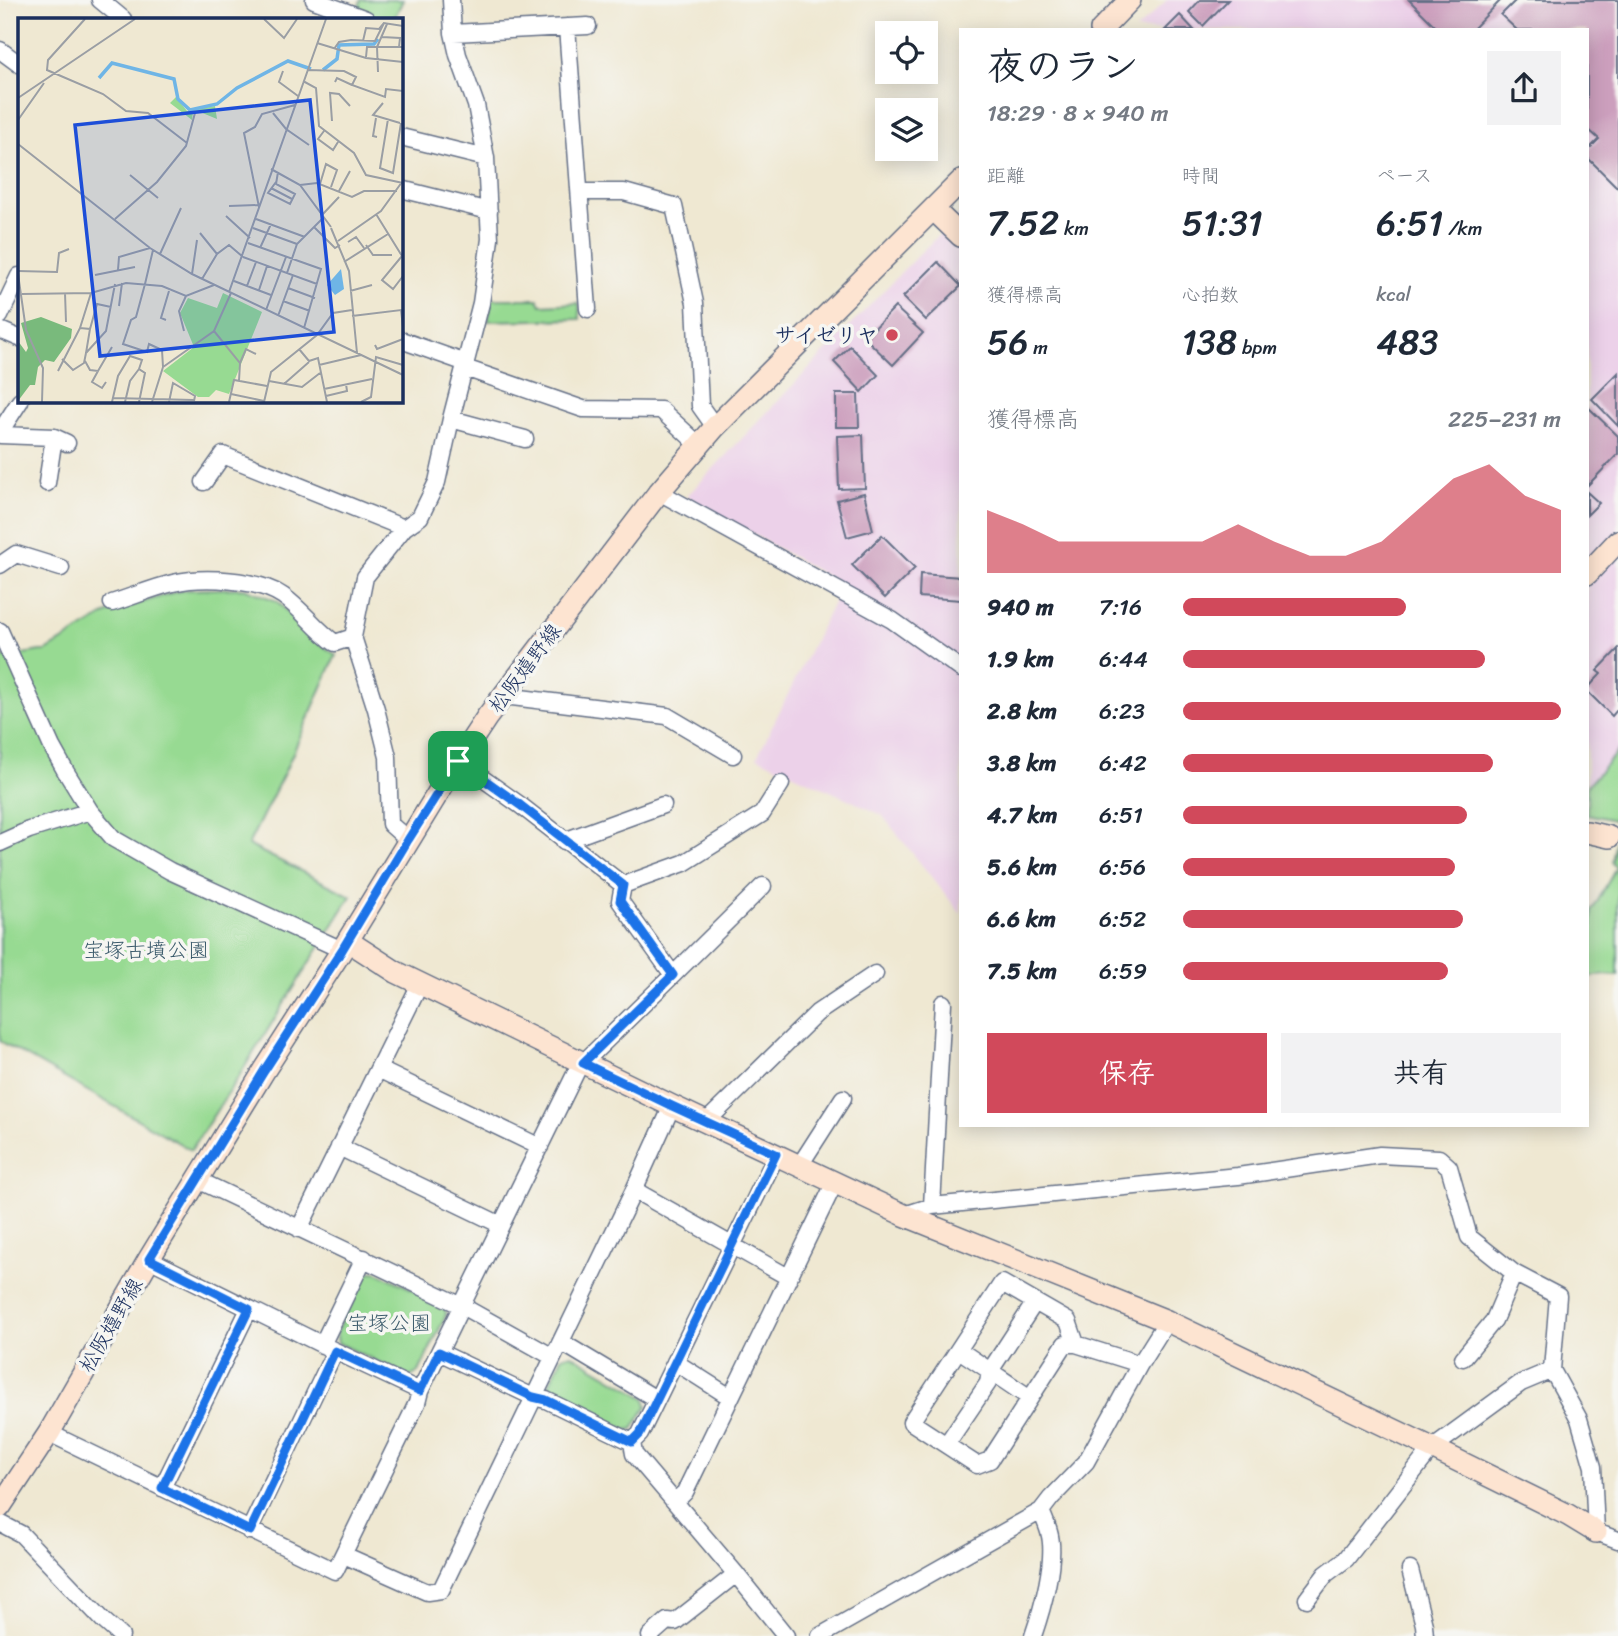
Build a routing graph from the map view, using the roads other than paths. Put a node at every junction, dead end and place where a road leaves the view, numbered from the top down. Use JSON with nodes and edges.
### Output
{"nodes":[{"id":1,"x":100,"y":0,"type":"edge"},
{"id":2,"x":314,"y":0,"type":"edge"},
{"id":3,"x":451,"y":0,"type":"edge"},
{"id":4,"x":1130,"y":0,"type":"edge"},
{"id":5,"x":122,"y":18,"type":"edge"},
{"id":6,"x":363,"y":18,"type":"edge"},
{"id":7,"x":588,"y":26,"type":"dead end"},
{"id":8,"x":567,"y":27,"type":"junction"},
{"id":9,"x":1103,"y":28,"type":"edge"},
{"id":10,"x":453,"y":33,"type":"junction"},
{"id":11,"x":0,"y":50,"type":"edge"},
{"id":12,"x":18,"y":62,"type":"edge"},
{"id":13,"x":402,"y":137,"type":"edge"},
{"id":14,"x":486,"y":158,"type":"junction"},
{"id":15,"x":959,"y":183,"type":"edge"},
{"id":16,"x":402,"y":189,"type":"edge"},
{"id":17,"x":580,"y":192,"type":"junction"},
{"id":18,"x":933,"y":209,"type":"junction"},
{"id":19,"x":489,"y":211,"type":"junction"},
{"id":20,"x":959,"y":234,"type":"edge"},
{"id":21,"x":18,"y":278,"type":"edge"},
{"id":22,"x":588,"y":309,"type":"dead end"},
{"id":23,"x":0,"y":316,"type":"edge"},
{"id":24,"x":0,"y":330,"type":"edge"},
{"id":25,"x":18,"y":338,"type":"edge"},
{"id":26,"x":402,"y":340,"type":"edge"},
{"id":27,"x":465,"y":366,"type":"junction"},
{"id":28,"x":19,"y":402,"type":"edge"},
{"id":29,"x":451,"y":419,"type":"junction"},
{"id":30,"x":715,"y":427,"type":"junction"},
{"id":31,"x":0,"y":433,"type":"edge"},
{"id":32,"x":525,"y":439,"type":"dead end"},
{"id":33,"x":699,"y":446,"type":"junction"},
{"id":34,"x":204,"y":482,"type":"dead end"},
{"id":35,"x":47,"y":483,"type":"dead end"},
{"id":36,"x":659,"y":492,"type":"junction"},
{"id":37,"x":404,"y":528,"type":"junction"},
{"id":38,"x":1618,"y":541,"type":"edge"},
{"id":39,"x":0,"y":565,"type":"edge"},
{"id":40,"x":61,"y":568,"type":"dead end"},
{"id":41,"x":1589,"y":572,"type":"edge"},
{"id":42,"x":112,"y":604,"type":"dead end"},
{"id":43,"x":0,"y":631,"type":"edge"},
{"id":44,"x":353,"y":637,"type":"junction"},
{"id":45,"x":959,"y":668,"type":"edge"},
{"id":46,"x":504,"y":696,"type":"junction"},
{"id":47,"x":733,"y":755,"type":"dead end"},
{"id":48,"x":458,"y":761,"type":"junction"},
{"id":49,"x":781,"y":784,"type":"dead end"},
{"id":50,"x":663,"y":805,"type":"dead end"},
{"id":51,"x":90,"y":811,"type":"junction"},
{"id":52,"x":1589,"y":832,"type":"edge"},
{"id":53,"x":1609,"y":837,"type":"dead end"},
{"id":54,"x":408,"y":840,"type":"junction"},
{"id":55,"x":564,"y":841,"type":"junction"},
{"id":56,"x":0,"y":844,"type":"edge"},
{"id":57,"x":623,"y":885,"type":"junction"},
{"id":58,"x":763,"y":886,"type":"dead end"},
{"id":59,"x":345,"y":946,"type":"junction"},
{"id":60,"x":875,"y":974,"type":"dead end"},
{"id":61,"x":673,"y":975,"type":"junction"},
{"id":62,"x":420,"y":984,"type":"junction"},
{"id":63,"x":943,"y":1003,"type":"dead end"},
{"id":64,"x":582,"y":1062,"type":"junction"},
{"id":65,"x":378,"y":1069,"type":"junction"},
{"id":66,"x":843,"y":1098,"type":"dead end"},
{"id":67,"x":672,"y":1106,"type":"junction"},
{"id":68,"x":706,"y":1122,"type":"junction"},
{"id":69,"x":339,"y":1147,"type":"junction"},
{"id":70,"x":540,"y":1147,"type":"junction"},
{"id":71,"x":776,"y":1154,"type":"junction"},
{"id":72,"x":800,"y":1165,"type":"junction"},
{"id":73,"x":198,"y":1180,"type":"junction"},
{"id":74,"x":835,"y":1182,"type":"junction"},
{"id":75,"x":634,"y":1190,"type":"junction"},
{"id":76,"x":932,"y":1206,"type":"junction"},
{"id":77,"x":904,"y":1215,"type":"junction"},
{"id":78,"x":501,"y":1225,"type":"junction"},
{"id":79,"x":299,"y":1229,"type":"junction"},
{"id":80,"x":734,"y":1245,"type":"junction"},
{"id":81,"x":364,"y":1258,"type":"junction"},
{"id":82,"x":149,"y":1259,"type":"junction"},
{"id":83,"x":1514,"y":1273,"type":"junction"},
{"id":84,"x":788,"y":1277,"type":"junction"},
{"id":85,"x":1035,"y":1302,"type":"junction"},
{"id":86,"x":462,"y":1306,"type":"junction"},
{"id":87,"x":249,"y":1309,"type":"junction"},
{"id":88,"x":1167,"y":1321,"type":"junction"},
{"id":89,"x":1076,"y":1344,"type":"junction"},
{"id":90,"x":328,"y":1348,"type":"junction"},
{"id":91,"x":557,"y":1349,"type":"junction"},
{"id":92,"x":959,"y":1350,"type":"junction"},
{"id":93,"x":439,"y":1352,"type":"junction"},
{"id":94,"x":1462,"y":1358,"type":"dead end"},
{"id":95,"x":675,"y":1362,"type":"junction"},
{"id":96,"x":1140,"y":1364,"type":"junction"},
{"id":97,"x":1552,"y":1370,"type":"junction"},
{"id":98,"x":990,"y":1371,"type":"junction"},
{"id":99,"x":420,"y":1391,"type":"junction"},
{"id":100,"x":533,"y":1397,"type":"junction"},
{"id":101,"x":730,"y":1397,"type":"junction"},
{"id":102,"x":1030,"y":1398,"type":"junction"},
{"id":103,"x":656,"y":1399,"type":"junction"},
{"id":104,"x":49,"y":1433,"type":"junction"},
{"id":105,"x":632,"y":1442,"type":"junction"},
{"id":106,"x":946,"y":1445,"type":"junction"},
{"id":107,"x":1432,"y":1448,"type":"junction"},
{"id":108,"x":162,"y":1488,"type":"junction"},
{"id":109,"x":675,"y":1502,"type":"junction"},
{"id":110,"x":0,"y":1507,"type":"edge"},
{"id":111,"x":1041,"y":1511,"type":"junction"},
{"id":112,"x":0,"y":1523,"type":"edge"},
{"id":113,"x":250,"y":1531,"type":"junction"},
{"id":114,"x":1596,"y":1532,"type":"junction"},
{"id":115,"x":1618,"y":1540,"type":"edge"},
{"id":116,"x":344,"y":1555,"type":"junction"},
{"id":117,"x":1410,"y":1570,"type":"dead end"},
{"id":118,"x":736,"y":1574,"type":"junction"},
{"id":119,"x":1307,"y":1599,"type":"dead end"},
{"id":120,"x":121,"y":1636,"type":"edge"},
{"id":121,"x":650,"y":1636,"type":"edge"},
{"id":122,"x":786,"y":1636,"type":"edge"},
{"id":123,"x":820,"y":1636,"type":"edge"},
{"id":124,"x":1033,"y":1636,"type":"edge"},
{"id":125,"x":1425,"y":1636,"type":"edge"}],
"edges":[{"from":1,"to":5,"type":"street"},
{"from":2,"to":6,"type":"street"},
{"from":3,"to":10,"type":"street"},
{"from":4,"to":9,"type":"main road"},
{"from":7,"to":8,"type":"street"},
{"from":8,"to":10,"type":"street"},
{"from":8,"to":17,"type":"street"},
{"from":10,"to":14,"type":"street"},
{"from":11,"to":12,"type":"street"},
{"from":13,"to":14,"type":"street"},
{"from":14,"to":19,"type":"street"},
{"from":15,"to":18,"type":"main road","name":"松阪嬉野線"},
{"from":16,"to":19,"type":"street"},
{"from":17,"to":22,"type":"street"},
{"from":17,"to":30,"type":"street"},
{"from":18,"to":20,"type":"main road"},
{"from":18,"to":30,"type":"main road","name":"松阪嬉野線"},
{"from":19,"to":27,"type":"street"},
{"from":21,"to":23,"type":"street"},
{"from":24,"to":25,"type":"street"},
{"from":26,"to":27,"type":"street"},
{"from":27,"to":29,"type":"street"},
{"from":27,"to":33,"type":"street"},
{"from":28,"to":31,"type":"street"},
{"from":29,"to":32,"type":"street"},
{"from":29,"to":37,"type":"street"},
{"from":30,"to":33,"type":"main road","name":"松阪嬉野線"},
{"from":31,"to":35,"type":"street"},
{"from":33,"to":36,"type":"main road","name":"松阪嬉野線"},
{"from":34,"to":37,"type":"street"},
{"from":36,"to":45,"type":"street"},
{"from":36,"to":46,"type":"main road","name":"松阪嬉野線"},
{"from":37,"to":44,"type":"street"},
{"from":38,"to":41,"type":"main road"},
{"from":39,"to":40,"type":"street"},
{"from":42,"to":44,"type":"street"},
{"from":43,"to":51,"type":"street"},
{"from":44,"to":54,"type":"street"},
{"from":46,"to":47,"type":"street"},
{"from":46,"to":48,"type":"main road","name":"松阪嬉野線"},
{"from":48,"to":54,"type":"main road","name":"松阪嬉野線"},
{"from":48,"to":55,"type":"street"},
{"from":49,"to":57,"type":"street"},
{"from":50,"to":55,"type":"street"},
{"from":51,"to":56,"type":"street"},
{"from":51,"to":59,"type":"street"},
{"from":52,"to":53,"type":"main road"},
{"from":54,"to":59,"type":"main road","name":"松阪嬉野線"},
{"from":55,"to":57,"type":"street"},
{"from":57,"to":61,"type":"street"},
{"from":58,"to":61,"type":"street"},
{"from":59,"to":62,"type":"main road"},
{"from":59,"to":73,"type":"main road","name":"松阪嬉野線"},
{"from":60,"to":68,"type":"street"},
{"from":61,"to":64,"type":"street"},
{"from":62,"to":64,"type":"main road"},
{"from":62,"to":65,"type":"street"},
{"from":63,"to":76,"type":"street"},
{"from":64,"to":67,"type":"main road"},
{"from":64,"to":70,"type":"street"},
{"from":65,"to":69,"type":"street"},
{"from":65,"to":70,"type":"street"},
{"from":66,"to":72,"type":"street"},
{"from":67,"to":68,"type":"main road"},
{"from":67,"to":75,"type":"street"},
{"from":68,"to":71,"type":"main road"},
{"from":69,"to":78,"type":"street"},
{"from":69,"to":79,"type":"street"},
{"from":70,"to":78,"type":"street"},
{"from":71,"to":72,"type":"main road"},
{"from":71,"to":80,"type":"street"},
{"from":72,"to":74,"type":"main road"},
{"from":73,"to":79,"type":"street"},
{"from":73,"to":82,"type":"main road","name":"松阪嬉野線"},
{"from":74,"to":77,"type":"main road"},
{"from":74,"to":84,"type":"street"},
{"from":75,"to":80,"type":"street"},
{"from":75,"to":91,"type":"street"},
{"from":76,"to":77,"type":"street"},
{"from":76,"to":83,"type":"street"},
{"from":77,"to":88,"type":"main road"},
{"from":78,"to":86,"type":"street"},
{"from":79,"to":81,"type":"street"},
{"from":80,"to":84,"type":"street"},
{"from":80,"to":95,"type":"street"},
{"from":81,"to":86,"type":"street"},
{"from":81,"to":90,"type":"street"},
{"from":82,"to":87,"type":"street"},
{"from":82,"to":104,"type":"main road","name":"松阪嬉野線"},
{"from":83,"to":94,"type":"street"},
{"from":83,"to":97,"type":"street"},
{"from":84,"to":101,"type":"street"},
{"from":85,"to":89,"type":"street"},
{"from":85,"to":92,"type":"street"},
{"from":85,"to":98,"type":"street"},
{"from":86,"to":91,"type":"street"},
{"from":86,"to":93,"type":"street"},
{"from":87,"to":90,"type":"street"},
{"from":87,"to":108,"type":"street"},
{"from":88,"to":96,"type":"street"},
{"from":88,"to":107,"type":"main road"},
{"from":89,"to":96,"type":"street"},
{"from":89,"to":102,"type":"street"},
{"from":90,"to":99,"type":"street"},
{"from":90,"to":113,"type":"street"},
{"from":91,"to":100,"type":"street"},
{"from":91,"to":103,"type":"street"},
{"from":92,"to":98,"type":"street"},
{"from":92,"to":106,"type":"street"},
{"from":93,"to":99,"type":"street"},
{"from":93,"to":100,"type":"street"},
{"from":95,"to":101,"type":"street"},
{"from":95,"to":103,"type":"street"},
{"from":96,"to":111,"type":"street"},
{"from":97,"to":107,"type":"street"},
{"from":97,"to":114,"type":"street"},
{"from":98,"to":102,"type":"street"},
{"from":98,"to":106,"type":"street"},
{"from":99,"to":116,"type":"street"},
{"from":100,"to":105,"type":"street"},
{"from":100,"to":116,"type":"street"},
{"from":101,"to":109,"type":"street"},
{"from":102,"to":106,"type":"street"},
{"from":103,"to":105,"type":"street"},
{"from":104,"to":108,"type":"street"},
{"from":104,"to":110,"type":"main road","name":"松阪嬉野線"},
{"from":105,"to":109,"type":"street"},
{"from":107,"to":114,"type":"main road"},
{"from":107,"to":119,"type":"street"},
{"from":108,"to":113,"type":"street"},
{"from":109,"to":118,"type":"street"},
{"from":111,"to":123,"type":"street"},
{"from":111,"to":124,"type":"street"},
{"from":112,"to":120,"type":"street"},
{"from":113,"to":116,"type":"street"},
{"from":114,"to":115,"type":"street"},
{"from":117,"to":125,"type":"street"},
{"from":118,"to":121,"type":"street"},
{"from":118,"to":122,"type":"street"}]}
